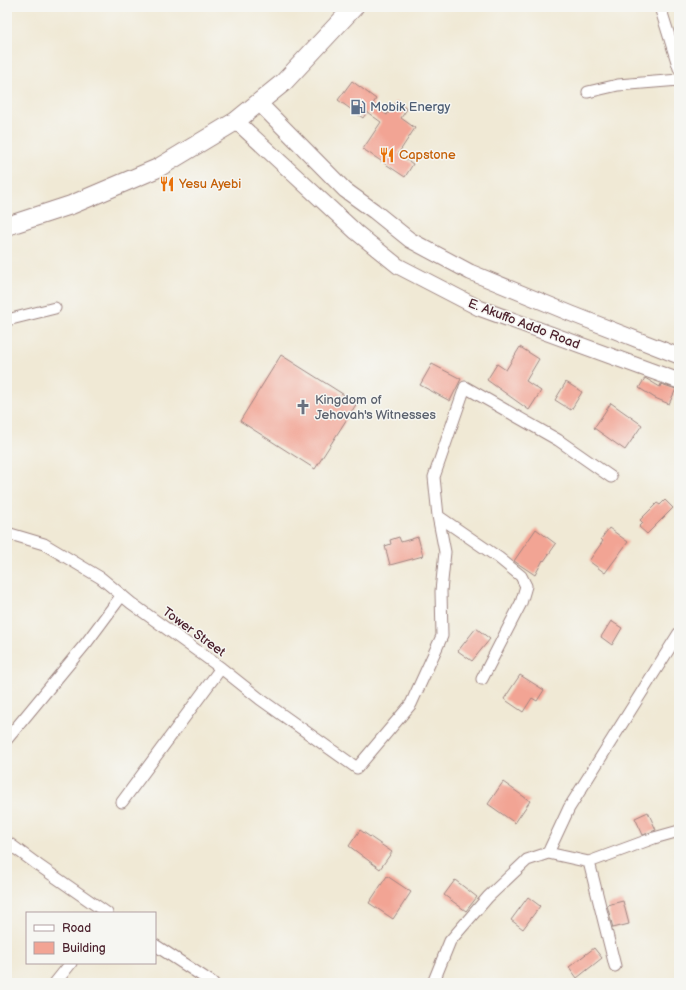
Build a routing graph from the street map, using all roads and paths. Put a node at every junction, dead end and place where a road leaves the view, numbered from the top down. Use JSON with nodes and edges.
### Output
{"nodes":[{"id":1,"x":354,"y":7,"type":"edge"},
{"id":2,"x":660,"y":7,"type":"edge"},
{"id":3,"x":678,"y":64,"type":"edge"},
{"id":4,"x":679,"y":80,"type":"edge"},
{"id":5,"x":588,"y":92,"type":"dead end"},
{"id":6,"x":259,"y":103,"type":"junction"},
{"id":7,"x":236,"y":121,"type":"junction"},
{"id":8,"x":7,"y":226,"type":"edge"},
{"id":9,"x":55,"y":308,"type":"dead end"},
{"id":10,"x":7,"y":320,"type":"edge"},
{"id":11,"x":679,"y":356,"type":"edge"},
{"id":12,"x":679,"y":381,"type":"edge"},
{"id":13,"x":611,"y":477,"type":"dead end"},
{"id":14,"x":438,"y":516,"type":"junction"},
{"id":15,"x":7,"y":533,"type":"edge"},
{"id":16,"x":122,"y":595,"type":"junction"},
{"id":17,"x":679,"y":633,"type":"edge"},
{"id":18,"x":220,"y":668,"type":"junction"},
{"id":19,"x":482,"y":679,"type":"dead end"},
{"id":20,"x":7,"y":739,"type":"edge"},
{"id":21,"x":122,"y":802,"type":"dead end"},
{"id":22,"x":679,"y":831,"type":"edge"},
{"id":23,"x":7,"y":842,"type":"edge"},
{"id":24,"x":548,"y":852,"type":"junction"},
{"id":25,"x":589,"y":862,"type":"junction"},
{"id":26,"x":106,"y":912,"type":"edge"},
{"id":27,"x":156,"y":946,"type":"edge"},
{"id":28,"x":71,"y":964,"type":"edge"},
{"id":29,"x":615,"y":966,"type":"dead end"},
{"id":30,"x":55,"y":983,"type":"edge"},
{"id":31,"x":213,"y":983,"type":"edge"},
{"id":32,"x":433,"y":983,"type":"edge"}],
"edges":[{"from":1,"to":6,"type":"highway"},
{"from":2,"to":3,"type":"street"},
{"from":4,"to":5,"type":"street"},
{"from":6,"to":7,"type":"highway"},
{"from":6,"to":11,"type":"main road","name":"E. Akuffo Addo Road"},
{"from":7,"to":8,"type":"highway"},
{"from":7,"to":12,"type":"main road","name":"E. Akuffo Addo Road"},
{"from":9,"to":10,"type":"street"},
{"from":13,"to":14,"type":"street"},
{"from":14,"to":18,"type":"street","name":"Tower Street"},
{"from":14,"to":19,"type":"street"},
{"from":15,"to":16,"type":"street","name":"Tower Street"},
{"from":16,"to":18,"type":"street","name":"Tower Street"},
{"from":16,"to":20,"type":"street"},
{"from":17,"to":24,"type":"street"},
{"from":18,"to":21,"type":"street"},
{"from":22,"to":25,"type":"street"},
{"from":23,"to":26,"type":"street"},
{"from":24,"to":25,"type":"street"},
{"from":24,"to":32,"type":"street"},
{"from":25,"to":29,"type":"street"},
{"from":27,"to":31,"type":"street"},
{"from":28,"to":30,"type":"street"}]}
